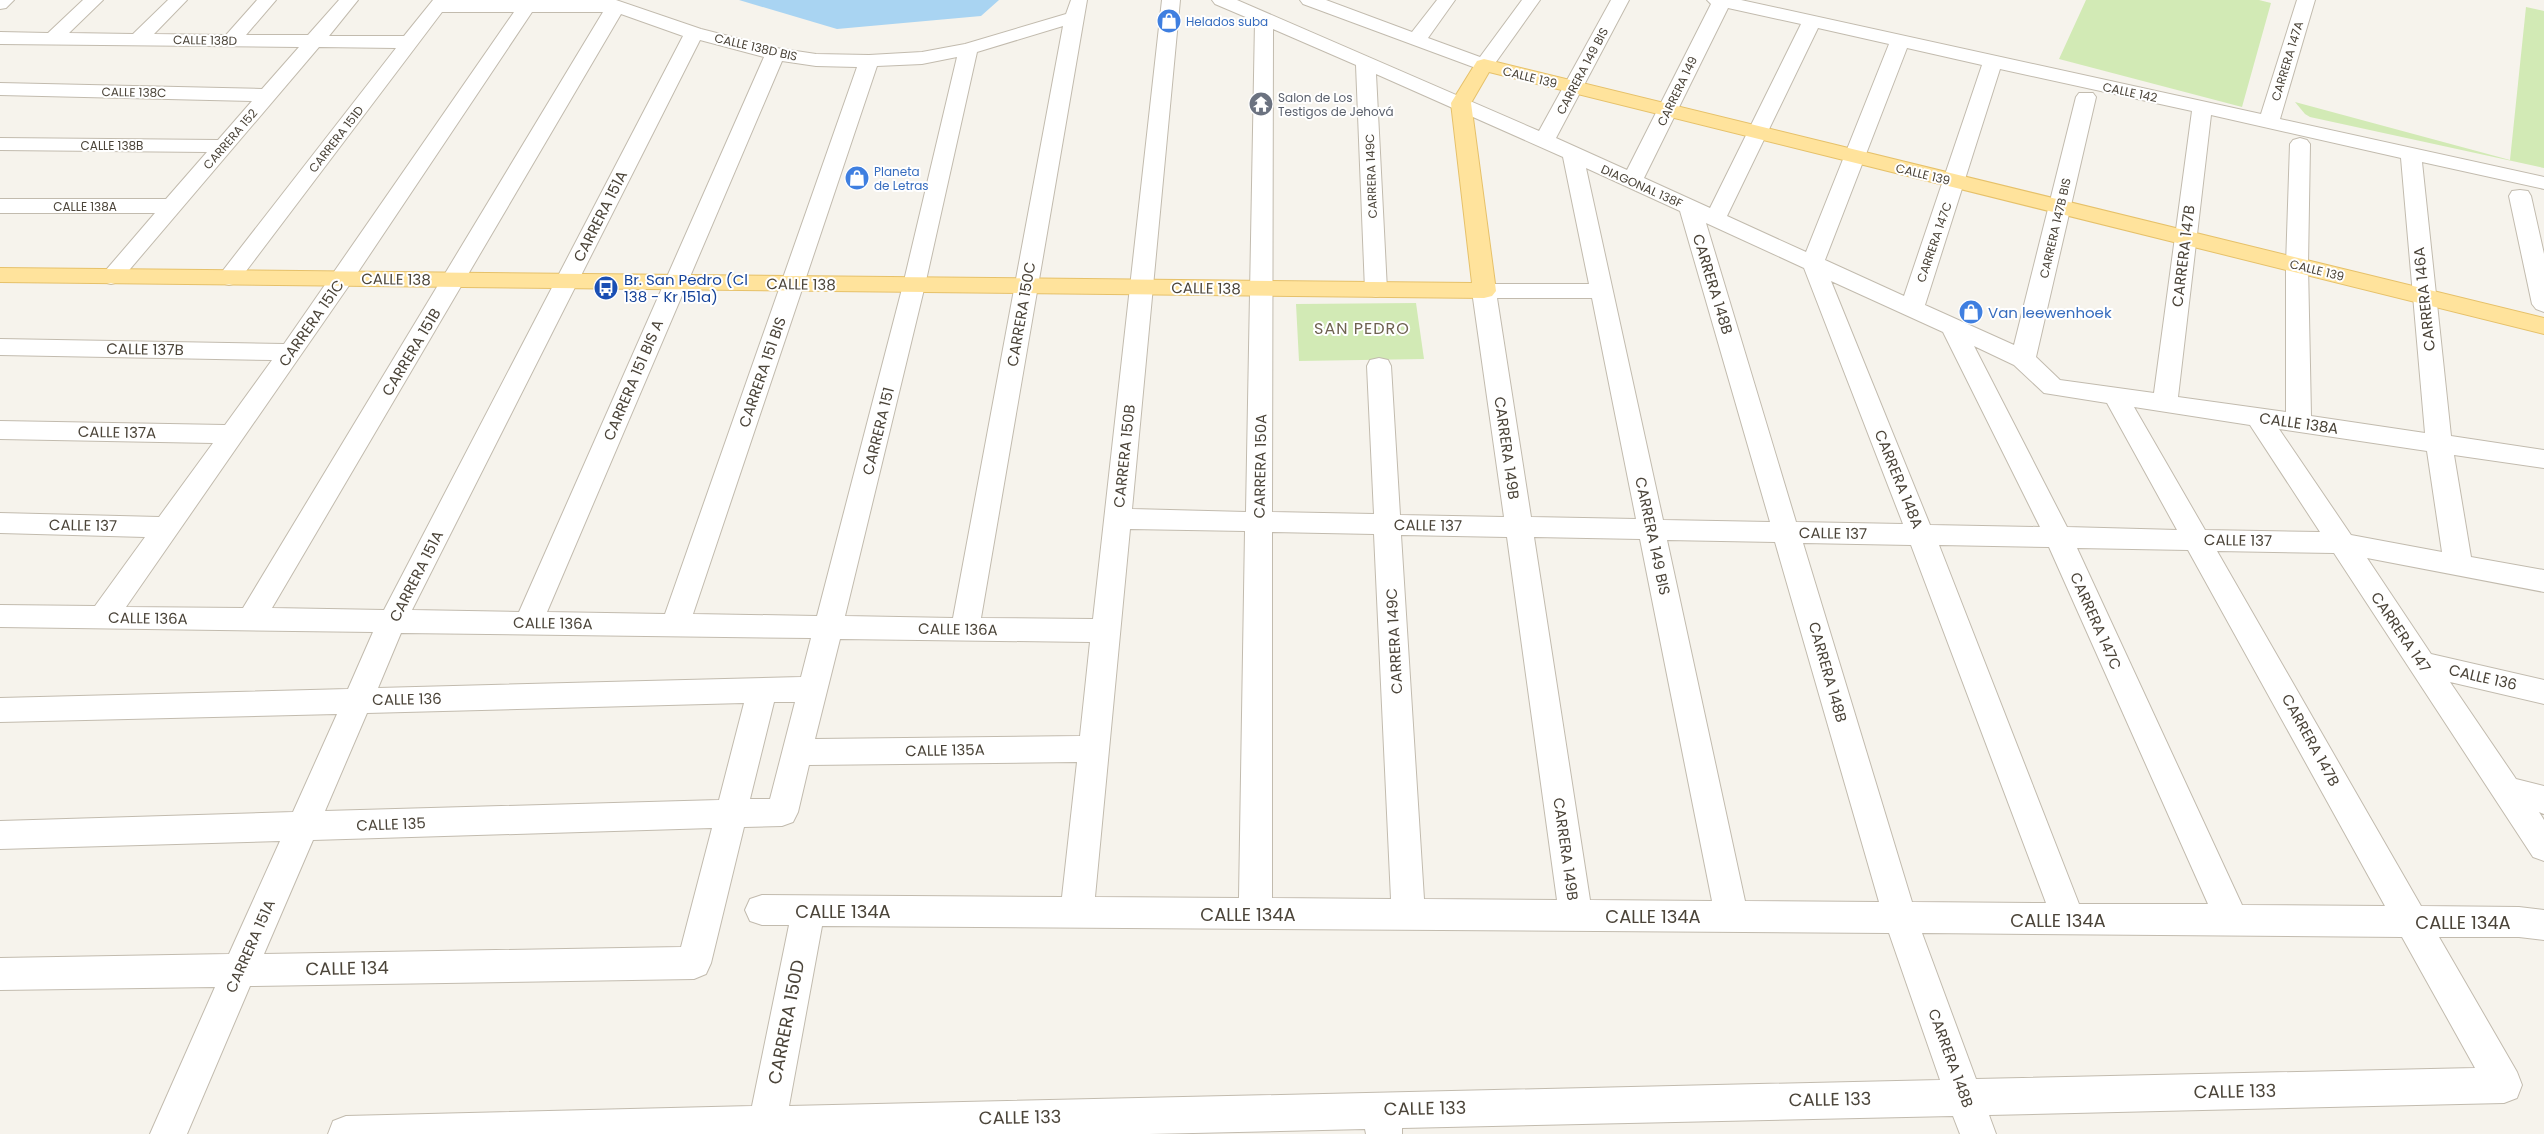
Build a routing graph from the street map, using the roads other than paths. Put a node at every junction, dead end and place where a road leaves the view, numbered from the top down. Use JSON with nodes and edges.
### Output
{"nodes":[{"id":1,"x":5,"y":0,"type":"edge"},
{"id":2,"x":94,"y":0,"type":"edge"},
{"id":3,"x":178,"y":0,"type":"edge"},
{"id":4,"x":267,"y":0,"type":"edge"},
{"id":5,"x":349,"y":0,"type":"edge"},
{"id":6,"x":1171,"y":0,"type":"edge"},
{"id":7,"x":1221,"y":0,"type":"edge"},
{"id":8,"x":1309,"y":0,"type":"edge"},
{"id":9,"x":1446,"y":0,"type":"edge"},
{"id":10,"x":1531,"y":0,"type":"edge"},
{"id":11,"x":1620,"y":0,"type":"edge"},
{"id":12,"x":2306,"y":0,"type":"edge"},
{"id":13,"x":1719,"y":1,"type":"edge"},
{"id":14,"x":440,"y":3,"type":"edge"},
{"id":15,"x":529,"y":3,"type":"edge"},
{"id":16,"x":0,"y":4,"type":"edge"},
{"id":17,"x":616,"y":6,"type":"junction"},
{"id":18,"x":1346,"y":6,"type":"edge"},
{"id":19,"x":1077,"y":8,"type":"edge"},
{"id":20,"x":1264,"y":18,"type":"junction"},
{"id":21,"x":1812,"y":21,"type":"junction"},
{"id":22,"x":694,"y":33,"type":"junction"},
{"id":23,"x":53,"y":38,"type":"junction"},
{"id":24,"x":2,"y":39,"type":"edge"},
{"id":25,"x":138,"y":39,"type":"junction"},
{"id":26,"x":231,"y":40,"type":"junction"},
{"id":27,"x":1416,"y":40,"type":"junction"},
{"id":28,"x":1900,"y":41,"type":"junction"},
{"id":29,"x":312,"y":42,"type":"junction"},
{"id":30,"x":410,"y":42,"type":"junction"},
{"id":31,"x":968,"y":49,"type":"junction"},
{"id":32,"x":775,"y":54,"type":"junction"},
{"id":33,"x":870,"y":61,"type":"junction"},
{"id":34,"x":1993,"y":61,"type":"junction"},
{"id":35,"x":1366,"y":62,"type":"junction"},
{"id":36,"x":1484,"y":66,"type":"junction"},
{"id":37,"x":1574,"y":88,"type":"junction"},
{"id":38,"x":0,"y":89,"type":"edge"},
{"id":39,"x":269,"y":95,"type":"junction"},
{"id":40,"x":2086,"y":97,"type":"dead end"},
{"id":41,"x":1461,"y":103,"type":"junction"},
{"id":42,"x":2202,"y":108,"type":"junction"},
{"id":43,"x":1668,"y":111,"type":"junction"},
{"id":44,"x":2269,"y":122,"type":"junction"},
{"id":45,"x":1758,"y":133,"type":"junction"},
{"id":46,"x":1544,"y":141,"type":"junction"},
{"id":47,"x":0,"y":144,"type":"edge"},
{"id":48,"x":2300,"y":144,"type":"dead end"},
{"id":49,"x":224,"y":146,"type":"junction"},
{"id":50,"x":1573,"y":154,"type":"junction"},
{"id":51,"x":2411,"y":154,"type":"junction"},
{"id":52,"x":1856,"y":157,"type":"junction"},
{"id":53,"x":1632,"y":181,"type":"junction"},
{"id":54,"x":1955,"y":181,"type":"junction"},
{"id":55,"x":2544,"y":183,"type":"edge"},
{"id":56,"x":2520,"y":196,"type":"dead end"},
{"id":57,"x":0,"y":206,"type":"edge"},
{"id":58,"x":171,"y":206,"type":"junction"},
{"id":59,"x":1690,"y":207,"type":"junction"},
{"id":60,"x":2061,"y":207,"type":"junction"},
{"id":61,"x":1715,"y":219,"type":"junction"},
{"id":62,"x":2184,"y":238,"type":"junction"},
{"id":63,"x":1813,"y":263,"type":"junction"},
{"id":64,"x":2297,"y":265,"type":"junction"},
{"id":65,"x":0,"y":275,"type":"edge"},
{"id":66,"x":112,"y":277,"type":"junction"},
{"id":67,"x":230,"y":278,"type":"junction"},
{"id":68,"x":342,"y":279,"type":"junction"},
{"id":69,"x":454,"y":280,"type":"junction"},
{"id":70,"x":566,"y":281,"type":"junction"},
{"id":71,"x":676,"y":282,"type":"junction"},
{"id":72,"x":792,"y":284,"type":"junction"},
{"id":73,"x":914,"y":285,"type":"junction"},
{"id":74,"x":1026,"y":286,"type":"junction"},
{"id":75,"x":1142,"y":287,"type":"junction"},
{"id":76,"x":1261,"y":289,"type":"junction"},
{"id":77,"x":1376,"y":290,"type":"junction"},
{"id":78,"x":1484,"y":291,"type":"junction"},
{"id":79,"x":1603,"y":291,"type":"junction"},
{"id":80,"x":2424,"y":296,"type":"junction"},
{"id":81,"x":2544,"y":304,"type":"edge"},
{"id":82,"x":1912,"y":308,"type":"junction"},
{"id":83,"x":1952,"y":326,"type":"junction"},
{"id":84,"x":2544,"y":326,"type":"edge"},
{"id":85,"x":0,"y":347,"type":"edge"},
{"id":86,"x":291,"y":352,"type":"junction"},
{"id":87,"x":2024,"y":359,"type":"junction"},
{"id":88,"x":1379,"y":366,"type":"dead end"},
{"id":89,"x":2053,"y":387,"type":"joint"},
{"id":90,"x":2116,"y":396,"type":"junction"},
{"id":91,"x":2165,"y":404,"type":"junction"},
{"id":92,"x":2258,"y":417,"type":"junction"},
{"id":93,"x":2299,"y":423,"type":"junction"},
{"id":94,"x":0,"y":430,"type":"edge"},
{"id":95,"x":233,"y":434,"type":"junction"},
{"id":96,"x":2439,"y":444,"type":"junction"},
{"id":97,"x":2544,"y":459,"type":"edge"},
{"id":98,"x":1118,"y":519,"type":"junction"},
{"id":99,"x":1259,"y":522,"type":"junction"},
{"id":100,"x":0,"y":523,"type":"edge"},
{"id":101,"x":1388,"y":524,"type":"junction"},
{"id":102,"x":1518,"y":527,"type":"junction"},
{"id":103,"x":166,"y":528,"type":"junction"},
{"id":104,"x":1652,"y":529,"type":"junction"},
{"id":105,"x":1787,"y":532,"type":"junction"},
{"id":106,"x":1921,"y":535,"type":"junction"},
{"id":107,"x":2058,"y":537,"type":"junction"},
{"id":108,"x":2199,"y":540,"type":"junction"},
{"id":109,"x":2341,"y":542,"type":"junction"},
{"id":110,"x":2458,"y":564,"type":"junction"},
{"id":111,"x":2544,"y":581,"type":"edge"},
{"id":112,"x":0,"y":616,"type":"edge"},
{"id":113,"x":103,"y":618,"type":"junction"},
{"id":114,"x":251,"y":619,"type":"junction"},
{"id":115,"x":392,"y":621,"type":"junction"},
{"id":116,"x":528,"y":623,"type":"junction"},
{"id":117,"x":674,"y":625,"type":"junction"},
{"id":118,"x":828,"y":628,"type":"junction"},
{"id":119,"x":965,"y":629,"type":"junction"},
{"id":120,"x":1106,"y":631,"type":"junction"},
{"id":121,"x":2421,"y":663,"type":"junction"},
{"id":122,"x":813,"y":689,"type":"junction"},
{"id":123,"x":762,"y":690,"type":"junction"},
{"id":124,"x":2544,"y":692,"type":"edge"},
{"id":125,"x":358,"y":701,"type":"junction"},
{"id":126,"x":0,"y":710,"type":"edge"},
{"id":127,"x":1093,"y":749,"type":"junction"},
{"id":128,"x":797,"y":752,"type":"junction"},
{"id":129,"x":2507,"y":790,"type":"junction"},
{"id":130,"x":2544,"y":800,"type":"edge"},
{"id":131,"x":782,"y":812,"type":"joint"},
{"id":132,"x":732,"y":814,"type":"junction"},
{"id":133,"x":303,"y":826,"type":"junction"},
{"id":134,"x":0,"y":835,"type":"edge"},
{"id":135,"x":2544,"y":847,"type":"edge"},
{"id":136,"x":762,"y":910,"type":"dead end"},
{"id":137,"x":808,"y":911,"type":"junction"},
{"id":138,"x":1077,"y":912,"type":"junction"},
{"id":139,"x":1255,"y":914,"type":"junction"},
{"id":140,"x":1408,"y":915,"type":"junction"},
{"id":141,"x":1576,"y":916,"type":"junction"},
{"id":142,"x":1732,"y":917,"type":"junction"},
{"id":143,"x":1900,"y":918,"type":"junction"},
{"id":144,"x":2069,"y":920,"type":"junction"},
{"id":145,"x":2232,"y":920,"type":"junction"},
{"id":146,"x":2413,"y":922,"type":"junction"},
{"id":147,"x":2544,"y":925,"type":"edge"},
{"id":148,"x":240,"y":970,"type":"junction"},
{"id":149,"x":0,"y":974,"type":"edge"},
{"id":150,"x":2504,"y":1084,"type":"joint"},
{"id":151,"x":1964,"y":1097,"type":"junction"},
{"id":152,"x":1383,"y":1121,"type":"edge"},
{"id":153,"x":766,"y":1128,"type":"edge"},
{"id":154,"x":168,"y":1134,"type":"edge"},
{"id":155,"x":346,"y":1134,"type":"edge"},
{"id":156,"x":1978,"y":1134,"type":"edge"}],
"edges":[{"from":1,"to":16,"type":"street"},
{"from":2,"to":23,"type":"street"},
{"from":3,"to":25,"type":"street"},
{"from":4,"to":26,"type":"street"},
{"from":5,"to":29,"type":"street","name":"CARRERA 152"},
{"from":6,"to":75,"type":"street","name":"CARRERA 150B"},
{"from":7,"to":20,"type":"street","name":"DIAGONAL 138F"},
{"from":8,"to":18,"type":"street","name":"CALLE 139"},
{"from":9,"to":27,"type":"street"},
{"from":10,"to":36,"type":"street"},
{"from":11,"to":37,"type":"street","name":"CARRERA 149 BIS"},
{"from":12,"to":44,"type":"street","name":"CARRERA 147A"},
{"from":13,"to":21,"type":"street","name":"CALLE 142"},
{"from":13,"to":43,"type":"street","name":"CARRERA 149"},
{"from":14,"to":15,"type":"street","name":"CALLE 138D BIS"},
{"from":14,"to":30,"type":"street","name":"CARRERA 151D"},
{"from":15,"to":17,"type":"street","name":"CALLE 138D BIS"},
{"from":15,"to":68,"type":"street","name":"CARRERA 151C"},
{"from":17,"to":22,"type":"street","name":"CALLE 138D BIS"},
{"from":17,"to":69,"type":"street","name":"CARRERA 151B"},
{"from":18,"to":27,"type":"street","name":"CALLE 139"},
{"from":19,"to":31,"type":"street","name":"CALLE 138D BIS"},
{"from":19,"to":74,"type":"street","name":"CARRERA 150C"},
{"from":20,"to":35,"type":"street","name":"DIAGONAL 138F"},
{"from":20,"to":76,"type":"street","name":"CARRERA 150A"},
{"from":21,"to":28,"type":"street","name":"CALLE 142"},
{"from":21,"to":45,"type":"street","name":"CARRERA 148B"},
{"from":22,"to":32,"type":"street","name":"CALLE 138D BIS"},
{"from":22,"to":70,"type":"street","name":"CARRERA 151A"},
{"from":23,"to":24,"type":"street","name":"CALLE 138D"},
{"from":23,"to":25,"type":"street","name":"CALLE 138D"},
{"from":25,"to":26,"type":"street","name":"CALLE 138D"},
{"from":26,"to":29,"type":"street","name":"CALLE 138D"},
{"from":27,"to":36,"type":"street","name":"CALLE 139"},
{"from":28,"to":34,"type":"street","name":"CALLE 142"},
{"from":28,"to":52,"type":"street"},
{"from":29,"to":30,"type":"street","name":"CALLE 138D"},
{"from":29,"to":39,"type":"street","name":"CARRERA 152"},
{"from":30,"to":67,"type":"street","name":"CARRERA 151D"},
{"from":31,"to":33,"type":"street","name":"CALLE 138D BIS"},
{"from":31,"to":73,"type":"street","name":"CARRERA 151"},
{"from":32,"to":33,"type":"street","name":"CALLE 138D BIS"},
{"from":32,"to":71,"type":"street","name":"CARRERA 151 BIS A"},
{"from":33,"to":72,"type":"street","name":"CARRERA 151 BIS"},
{"from":34,"to":42,"type":"street","name":"CALLE 142"},
{"from":34,"to":54,"type":"street","name":"CARRERA 147C"},
{"from":35,"to":41,"type":"street","name":"DIAGONAL 138F"},
{"from":35,"to":77,"type":"street","name":"CARRERA 149C"},
{"from":36,"to":37,"type":"main road","name":"CALLE 139"},
{"from":36,"to":41,"type":"main road"},
{"from":37,"to":43,"type":"main road","name":"CALLE 139"},
{"from":37,"to":46,"type":"street","name":"CARRERA 149 BIS"},
{"from":38,"to":39,"type":"street","name":"CALLE 138C"},
{"from":39,"to":49,"type":"street","name":"CARRERA 152"},
{"from":40,"to":60,"type":"street","name":"CARRERA 147B BIS"},
{"from":41,"to":46,"type":"street","name":"DIAGONAL 138F"},
{"from":41,"to":78,"type":"main road","name":"CARRERA 149B"},
{"from":42,"to":44,"type":"street","name":"CALLE 142"},
{"from":42,"to":62,"type":"street","name":"CARRERA 147B"},
{"from":43,"to":45,"type":"main road","name":"CALLE 139"},
{"from":43,"to":53,"type":"street","name":"CARRERA 149"},
{"from":44,"to":51,"type":"street","name":"CALLE 142"},
{"from":45,"to":52,"type":"main road","name":"CALLE 139"},
{"from":45,"to":61,"type":"street","name":"CARRERA 148B"},
{"from":46,"to":50,"type":"street","name":"DIAGONAL 138F"},
{"from":47,"to":49,"type":"street","name":"CALLE 138B"},
{"from":48,"to":64,"type":"street"},
{"from":49,"to":58,"type":"street","name":"CARRERA 152"},
{"from":50,"to":53,"type":"street","name":"DIAGONAL 138F"},
{"from":50,"to":79,"type":"street","name":"CARRERA 149 BIS"},
{"from":51,"to":55,"type":"street","name":"CALLE 142"},
{"from":51,"to":80,"type":"street","name":"CARRERA 146A"},
{"from":52,"to":54,"type":"main road","name":"CALLE 139"},
{"from":52,"to":63,"type":"street"},
{"from":53,"to":59,"type":"street","name":"DIAGONAL 138F"},
{"from":54,"to":60,"type":"main road","name":"CALLE 139"},
{"from":54,"to":82,"type":"street","name":"CARRERA 147C"},
{"from":56,"to":81,"type":"street"},
{"from":57,"to":58,"type":"street","name":"CALLE 138A"},
{"from":58,"to":66,"type":"street","name":"CARRERA 152"},
{"from":59,"to":61,"type":"street","name":"DIAGONAL 138F"},
{"from":59,"to":105,"type":"street","name":"CARRERA 148B"},
{"from":60,"to":62,"type":"main road","name":"CALLE 139"},
{"from":60,"to":87,"type":"street","name":"CARRERA 147B BIS"},
{"from":61,"to":63,"type":"street","name":"DIAGONAL 138F"},
{"from":62,"to":64,"type":"main road","name":"CALLE 139"},
{"from":62,"to":91,"type":"street","name":"CARRERA 147B"},
{"from":63,"to":82,"type":"street","name":"DIAGONAL 138F"},
{"from":63,"to":106,"type":"street","name":"CARRERA 148A"},
{"from":64,"to":80,"type":"main road","name":"CALLE 139"},
{"from":64,"to":93,"type":"street"},
{"from":65,"to":66,"type":"main road","name":"CALLE 138"},
{"from":66,"to":67,"type":"main road","name":"CALLE 138"},
{"from":67,"to":68,"type":"main road","name":"CALLE 138"},
{"from":68,"to":69,"type":"main road","name":"CALLE 138"},
{"from":68,"to":86,"type":"street","name":"CARRERA 151C"},
{"from":69,"to":70,"type":"main road","name":"CALLE 138"},
{"from":69,"to":114,"type":"street","name":"CARRERA 151B"},
{"from":70,"to":71,"type":"main road","name":"CALLE 138"},
{"from":70,"to":115,"type":"street","name":"CARRERA 151A"},
{"from":71,"to":72,"type":"main road","name":"CALLE 138"},
{"from":71,"to":116,"type":"street","name":"CARRERA 151 BIS A"},
{"from":72,"to":73,"type":"main road","name":"CALLE 138"},
{"from":72,"to":117,"type":"street","name":"CARRERA 151 BIS"},
{"from":73,"to":74,"type":"main road","name":"CALLE 138"},
{"from":73,"to":118,"type":"street","name":"CARRERA 151"},
{"from":74,"to":75,"type":"main road","name":"CALLE 138"},
{"from":74,"to":119,"type":"street","name":"CARRERA 150C"},
{"from":75,"to":76,"type":"main road","name":"CALLE 138"},
{"from":75,"to":98,"type":"street","name":"CARRERA 150B"},
{"from":76,"to":77,"type":"main road","name":"CALLE 138"},
{"from":76,"to":99,"type":"street","name":"CARRERA 150A"},
{"from":77,"to":78,"type":"main road","name":"CALLE 138"},
{"from":78,"to":79,"type":"street","name":"CALLE 138"},
{"from":78,"to":102,"type":"street","name":"CARRERA 149B"},
{"from":79,"to":104,"type":"street","name":"CARRERA 149 BIS"},
{"from":80,"to":84,"type":"main road","name":"CALLE 139"},
{"from":80,"to":96,"type":"street","name":"CARRERA 146A"},
{"from":82,"to":83,"type":"street","name":"DIAGONAL 138F"},
{"from":83,"to":87,"type":"street","name":"DIAGONAL 138F"},
{"from":83,"to":107,"type":"street","name":"CARRERA 147C"},
{"from":85,"to":86,"type":"street","name":"CALLE 137B"},
{"from":86,"to":95,"type":"street","name":"CARRERA 151C"},
{"from":87,"to":89,"type":"street","name":"DIAGONAL 138F"},
{"from":88,"to":101,"type":"street","name":"CARRERA 149C"},
{"from":89,"to":90,"type":"street","name":"CALLE 138A"},
{"from":90,"to":91,"type":"street","name":"CALLE 138A"},
{"from":90,"to":108,"type":"street","name":"CARRERA 147B"},
{"from":91,"to":92,"type":"street","name":"CALLE 138A"},
{"from":92,"to":93,"type":"street","name":"CALLE 138A"},
{"from":92,"to":109,"type":"street","name":"CARRERA 147"},
{"from":93,"to":96,"type":"street","name":"CALLE 138A"},
{"from":94,"to":95,"type":"street","name":"CALLE 137A"},
{"from":95,"to":103,"type":"street","name":"CARRERA 151C"},
{"from":96,"to":97,"type":"street","name":"CALLE 138A"},
{"from":96,"to":110,"type":"street","name":"CARRERA 146A"},
{"from":98,"to":99,"type":"street","name":"CALLE 137"},
{"from":98,"to":120,"type":"street","name":"CARRERA 150B"},
{"from":99,"to":101,"type":"street","name":"CALLE 137"},
{"from":99,"to":139,"type":"street","name":"CARRERA 150A"},
{"from":100,"to":103,"type":"street","name":"CALLE 137"},
{"from":101,"to":102,"type":"street","name":"CALLE 137"},
{"from":101,"to":140,"type":"street","name":"CARRERA 149C"},
{"from":102,"to":104,"type":"street","name":"CALLE 137"},
{"from":102,"to":141,"type":"street","name":"CARRERA 149B"},
{"from":103,"to":113,"type":"street","name":"CARRERA 151C"},
{"from":104,"to":105,"type":"street","name":"CALLE 137"},
{"from":104,"to":142,"type":"street","name":"CARRERA 149 BIS"},
{"from":105,"to":106,"type":"street","name":"CALLE 137"},
{"from":105,"to":143,"type":"street","name":"CARRERA 148B"},
{"from":106,"to":107,"type":"street","name":"CALLE 137"},
{"from":106,"to":144,"type":"street","name":"CARRERA 148A"},
{"from":107,"to":108,"type":"street","name":"CALLE 137"},
{"from":107,"to":145,"type":"street","name":"CARRERA 147C"},
{"from":108,"to":109,"type":"street","name":"CALLE 137"},
{"from":108,"to":146,"type":"street","name":"CARRERA 147B"},
{"from":109,"to":110,"type":"street","name":"CALLE 137"},
{"from":109,"to":121,"type":"street","name":"CARRERA 147"},
{"from":110,"to":111,"type":"street","name":"CALLE 137"},
{"from":112,"to":113,"type":"street","name":"CALLE 136A"},
{"from":113,"to":114,"type":"street","name":"CALLE 136A"},
{"from":114,"to":115,"type":"street","name":"CALLE 136A"},
{"from":115,"to":116,"type":"street","name":"CALLE 136A"},
{"from":115,"to":125,"type":"street","name":"CARRERA 151A"},
{"from":116,"to":117,"type":"street","name":"CALLE 136A"},
{"from":117,"to":118,"type":"street","name":"CALLE 136A"},
{"from":118,"to":119,"type":"street","name":"CALLE 136A"},
{"from":118,"to":122,"type":"street","name":"CARRERA 151"},
{"from":119,"to":120,"type":"street","name":"CALLE 136A"},
{"from":120,"to":127,"type":"street","name":"CARRERA 150B"},
{"from":121,"to":124,"type":"street","name":"CALLE 136"},
{"from":121,"to":129,"type":"street","name":"CARRERA 147"},
{"from":122,"to":123,"type":"street","name":"CALLE 136"},
{"from":122,"to":128,"type":"street","name":"CARRERA 151"},
{"from":123,"to":125,"type":"street","name":"CALLE 136"},
{"from":123,"to":132,"type":"street"},
{"from":125,"to":126,"type":"street","name":"CALLE 136"},
{"from":125,"to":133,"type":"street","name":"CARRERA 151A"},
{"from":127,"to":128,"type":"street","name":"CALLE 135A"},
{"from":127,"to":138,"type":"street","name":"CARRERA 150B"},
{"from":128,"to":131,"type":"street","name":"CARRERA 151"},
{"from":129,"to":130,"type":"street"},
{"from":129,"to":135,"type":"street","name":"CARRERA 147"},
{"from":131,"to":132,"type":"street","name":"CALLE 135"},
{"from":132,"to":133,"type":"street","name":"CALLE 135"},
{"from":132,"to":148,"type":"street","name":"CALLE 134"},
{"from":133,"to":134,"type":"street","name":"CALLE 135"},
{"from":133,"to":148,"type":"street","name":"CARRERA 151A"},
{"from":136,"to":137,"type":"street","name":"CALLE 134A"},
{"from":137,"to":138,"type":"street","name":"CALLE 134A"},
{"from":137,"to":153,"type":"street","name":"CARRERA 150D"},
{"from":138,"to":139,"type":"street","name":"CALLE 134A"},
{"from":139,"to":140,"type":"street","name":"CALLE 134A"},
{"from":140,"to":141,"type":"street","name":"CALLE 134A"},
{"from":141,"to":142,"type":"street","name":"CALLE 134A"},
{"from":142,"to":143,"type":"street","name":"CALLE 134A"},
{"from":143,"to":144,"type":"street","name":"CALLE 134A"},
{"from":143,"to":151,"type":"street","name":"CARRERA 148B"},
{"from":144,"to":145,"type":"street","name":"CALLE 134A"},
{"from":145,"to":146,"type":"street","name":"CALLE 134A"},
{"from":146,"to":147,"type":"street","name":"CALLE 134A"},
{"from":146,"to":150,"type":"street","name":"CARRERA 147B"},
{"from":148,"to":149,"type":"street","name":"CALLE 134"},
{"from":148,"to":154,"type":"street","name":"CARRERA 151A"},
{"from":150,"to":151,"type":"street","name":"CALLE 133"},
{"from":151,"to":152,"type":"street","name":"CALLE 133"},
{"from":151,"to":156,"type":"street","name":"CARRERA 148B"},
{"from":152,"to":153,"type":"street","name":"CALLE 133"},
{"from":153,"to":155,"type":"street","name":"CALLE 133"}]}
